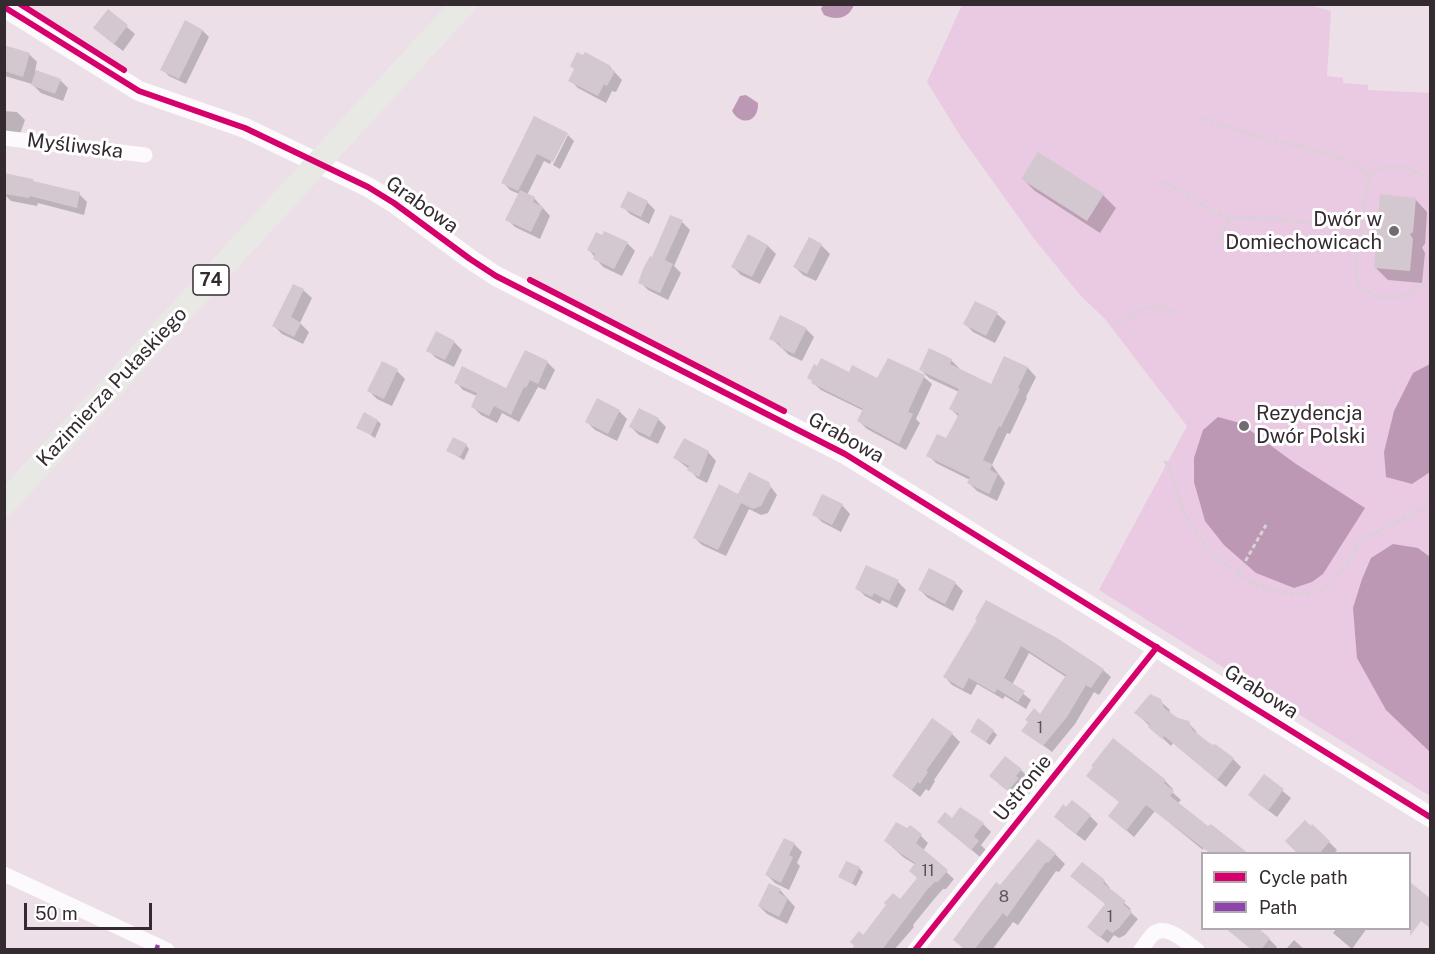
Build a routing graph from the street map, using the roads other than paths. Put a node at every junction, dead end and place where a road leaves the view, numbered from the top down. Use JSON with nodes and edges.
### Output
{"nodes":[{"id":1,"x":464,"y":4,"type":"edge"},
{"id":2,"x":4,"y":7,"type":"edge"},
{"id":3,"x":4,"y":138,"type":"edge"},
{"id":4,"x":145,"y":155,"type":"dead end"},
{"id":5,"x":4,"y":504,"type":"edge"},
{"id":6,"x":1157,"y":647,"type":"junction"},
{"id":7,"x":1431,"y":817,"type":"edge"},
{"id":8,"x":4,"y":874,"type":"edge"},
{"id":9,"x":167,"y":950,"type":"edge"},
{"id":10,"x":915,"y":950,"type":"edge"},
{"id":11,"x":1141,"y":950,"type":"edge"},
{"id":12,"x":1197,"y":950,"type":"edge"}],
"edges":[{"from":1,"to":5,"type":"main road","name":"Kazimierza Pułaskiego","number":"74"},
{"from":2,"to":6,"type":"street","name":"Grabowa"},
{"from":3,"to":4,"type":"street","name":"Myśliwska"},
{"from":6,"to":7,"type":"street","name":"Grabowa"},
{"from":6,"to":10,"type":"street","name":"Ustronie"},
{"from":8,"to":9,"type":"street"},
{"from":11,"to":12,"type":"street"}]}
